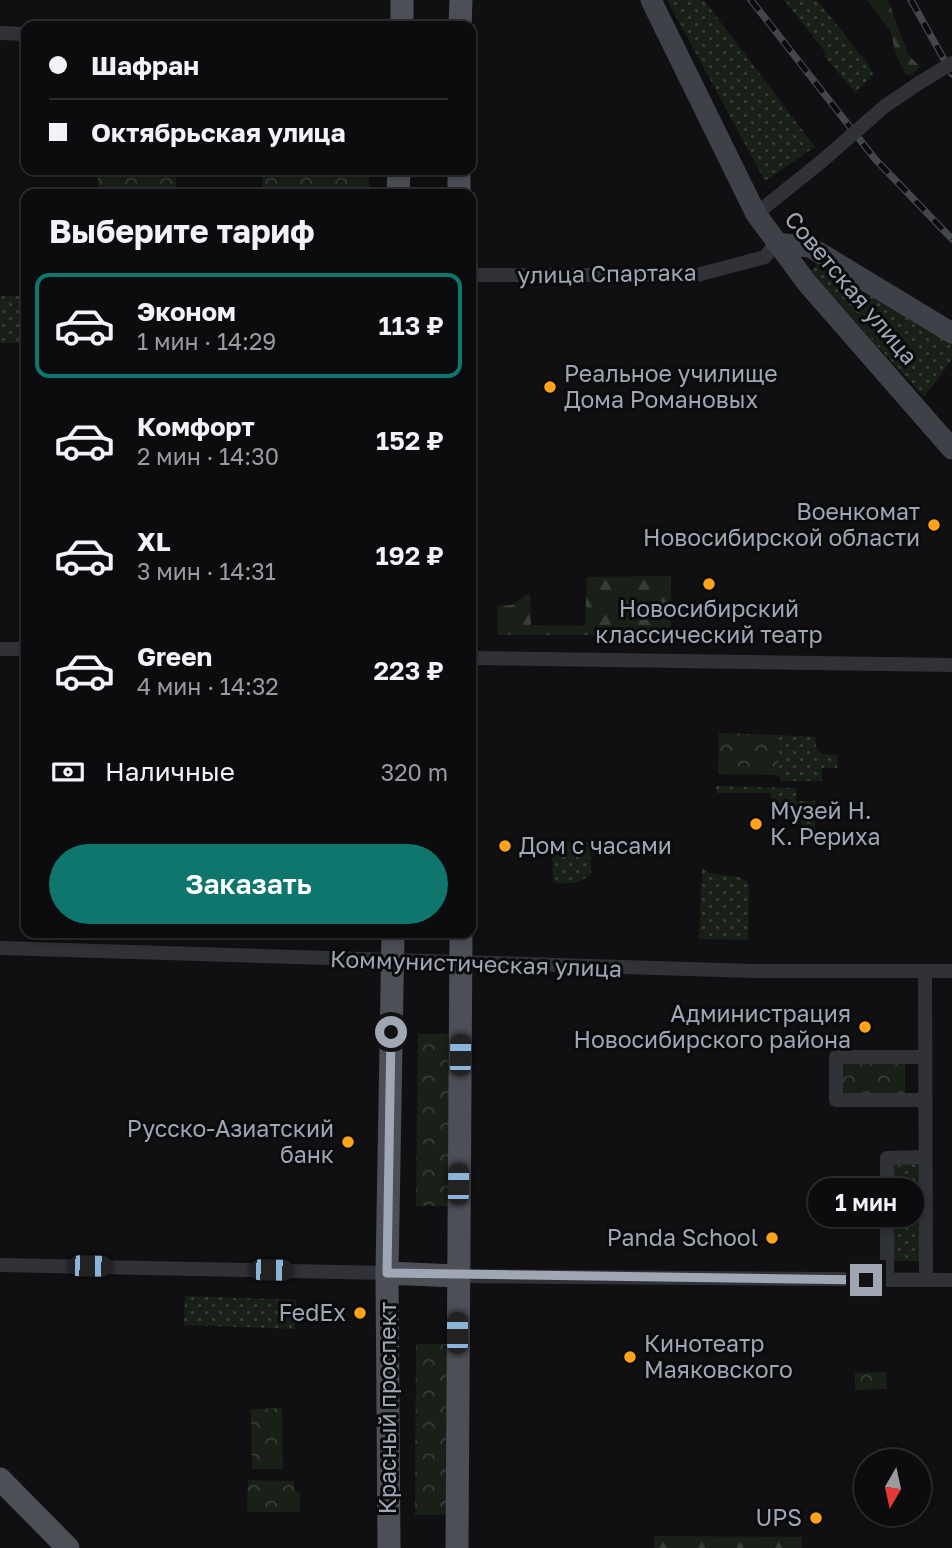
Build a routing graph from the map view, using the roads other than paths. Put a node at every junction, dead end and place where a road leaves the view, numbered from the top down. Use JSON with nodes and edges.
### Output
{"nodes":[{"id":1,"x":402,"y":0,"type":"edge"},
{"id":2,"x":461,"y":0,"type":"edge"},
{"id":3,"x":651,"y":0,"type":"edge"},
{"id":4,"x":402,"y":21,"type":"edge"},
{"id":5,"x":460,"y":21,"type":"edge"},
{"id":6,"x":0,"y":33,"type":"edge"},
{"id":7,"x":21,"y":34,"type":"edge"},
{"id":8,"x":952,"y":64,"type":"edge"},
{"id":9,"x":756,"y":214,"type":"junction"},
{"id":10,"x":776,"y":243,"type":"junction"},
{"id":11,"x":476,"y":275,"type":"edge"},
{"id":12,"x":952,"y":333,"type":"edge"},
{"id":13,"x":952,"y":449,"type":"edge"},
{"id":14,"x":0,"y":649,"type":"edge"},
{"id":15,"x":21,"y":649,"type":"edge"},
{"id":16,"x":476,"y":658,"type":"edge"},
{"id":17,"x":952,"y":665,"type":"edge"},
{"id":18,"x":393,"y":938,"type":"edge"},
{"id":19,"x":461,"y":938,"type":"edge"},
{"id":20,"x":0,"y":948,"type":"edge"},
{"id":21,"x":393,"y":962,"type":"junction"},
{"id":22,"x":461,"y":964,"type":"junction"},
{"id":23,"x":925,"y":971,"type":"junction"},
{"id":24,"x":952,"y":971,"type":"edge"},
{"id":25,"x":925,"y":1057,"type":"junction"},
{"id":26,"x":925,"y":1100,"type":"junction"},
{"id":27,"x":925,"y":1157,"type":"junction"},
{"id":28,"x":0,"y":1265,"type":"edge"},
{"id":29,"x":387,"y":1273,"type":"junction"},
{"id":30,"x":457,"y":1276,"type":"junction"},
{"id":31,"x":887,"y":1280,"type":"junction"},
{"id":32,"x":926,"y":1280,"type":"junction"},
{"id":33,"x":952,"y":1280,"type":"edge"},
{"id":34,"x":0,"y":1479,"type":"edge"},
{"id":35,"x":68,"y":1548,"type":"edge"},
{"id":36,"x":389,"y":1548,"type":"edge"},
{"id":37,"x":457,"y":1548,"type":"edge"}],
"edges":[{"from":1,"to":4,"type":"main road"},
{"from":2,"to":5,"type":"main road"},
{"from":3,"to":9,"type":"street","name":"Советская улица"},
{"from":6,"to":7,"type":"street"},
{"from":8,"to":9,"type":"street","bridge":true},
{"from":9,"to":10,"type":"street","name":"Советская улица"},
{"from":10,"to":11,"type":"street","name":"улица Спартака"},
{"from":10,"to":12,"type":"street"},
{"from":10,"to":13,"type":"street","name":"Советская улица"},
{"from":14,"to":15,"type":"street"},
{"from":16,"to":17,"type":"street"},
{"from":18,"to":21,"type":"main road","name":"Красный проспект"},
{"from":19,"to":22,"type":"main road"},
{"from":20,"to":21,"type":"street","name":"Коммунистическая улица"},
{"from":21,"to":22,"type":"street","name":"Коммунистическая улица"},
{"from":21,"to":29,"type":"main road","name":"Красный проспект"},
{"from":22,"to":23,"type":"street","name":"Коммунистическая улица"},
{"from":22,"to":30,"type":"main road"},
{"from":23,"to":24,"type":"street","name":"Коммунистическая улица"},
{"from":23,"to":25,"type":"street"},
{"from":25,"to":26,"type":"street"},
{"from":25,"to":26,"type":"street"},
{"from":26,"to":27,"type":"street"},
{"from":27,"to":31,"type":"street"},
{"from":27,"to":32,"type":"street"},
{"from":28,"to":29,"type":"street"},
{"from":29,"to":30,"type":"main road"},
{"from":29,"to":36,"type":"main road","name":"Красный проспект"},
{"from":30,"to":31,"type":"street"},
{"from":30,"to":37,"type":"main road"},
{"from":31,"to":32,"type":"street"},
{"from":32,"to":33,"type":"street"},
{"from":34,"to":35,"type":"main road"}]}
